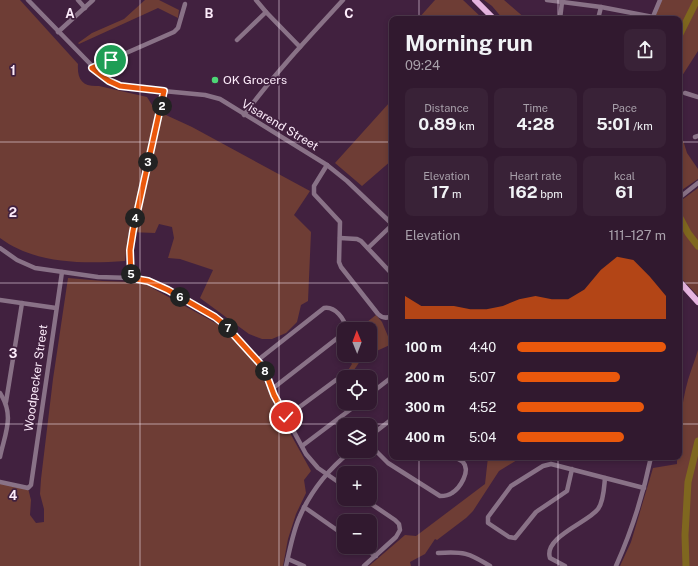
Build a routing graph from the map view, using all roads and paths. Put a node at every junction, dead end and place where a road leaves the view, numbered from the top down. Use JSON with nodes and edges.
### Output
{"nodes":[{"id":1,"x":28,"y":0,"type":"edge"},
{"id":2,"x":78,"y":0,"type":"edge"},
{"id":3,"x":94,"y":0,"type":"edge"},
{"id":4,"x":256,"y":0,"type":"edge"},
{"id":5,"x":475,"y":0,"type":"edge"},
{"id":6,"x":547,"y":0,"type":"edge"},
{"id":7,"x":660,"y":0,"type":"edge"},
{"id":8,"x":340,"y":1,"type":"edge"},
{"id":9,"x":562,"y":2,"type":"junction"},
{"id":10,"x":185,"y":4,"type":"dead end"},
{"id":11,"x":601,"y":7,"type":"junction"},
{"id":12,"x":85,"y":8,"type":"junction"},
{"id":13,"x":266,"y":12,"type":"junction"},
{"id":14,"x":491,"y":16,"type":"edge"},
{"id":15,"x":560,"y":16,"type":"edge"},
{"id":16,"x":599,"y":16,"type":"edge"},
{"id":17,"x":644,"y":16,"type":"edge"},
{"id":18,"x":654,"y":16,"type":"edge"},
{"id":19,"x":58,"y":32,"type":"junction"},
{"id":20,"x":237,"y":40,"type":"dead end"},
{"id":21,"x":300,"y":48,"type":"junction"},
{"id":22,"x":92,"y":68,"type":"junction"},
{"id":23,"x":164,"y":91,"type":"junction"},
{"id":24,"x":685,"y":93,"type":"dead end"},
{"id":25,"x":698,"y":97,"type":"edge"},
{"id":26,"x":244,"y":115,"type":"junction"},
{"id":27,"x":327,"y":165,"type":"junction"},
{"id":28,"x":698,"y":183,"type":"edge"},
{"id":29,"x":682,"y":196,"type":"edge"},
{"id":30,"x":389,"y":222,"type":"edge"},
{"id":31,"x":389,"y":228,"type":"edge"},
{"id":32,"x":340,"y":238,"type":"junction"},
{"id":33,"x":0,"y":248,"type":"edge"},
{"id":34,"x":368,"y":248,"type":"junction"},
{"id":35,"x":389,"y":271,"type":"edge"},
{"id":36,"x":62,"y":272,"type":"junction"},
{"id":37,"x":131,"y":278,"type":"junction"},
{"id":38,"x":682,"y":284,"type":"edge"},
{"id":39,"x":0,"y":300,"type":"edge"},
{"id":40,"x":698,"y":302,"type":"edge"},
{"id":41,"x":22,"y":303,"type":"junction"},
{"id":42,"x":56,"y":308,"type":"junction"},
{"id":43,"x":389,"y":317,"type":"edge"},
{"id":44,"x":344,"y":322,"type":"edge"},
{"id":45,"x":337,"y":338,"type":"edge"},
{"id":46,"x":258,"y":360,"type":"junction"},
{"id":47,"x":337,"y":380,"type":"edge"},
{"id":48,"x":389,"y":380,"type":"edge"},
{"id":49,"x":272,"y":389,"type":"junction"},
{"id":50,"x":377,"y":389,"type":"edge"},
{"id":51,"x":0,"y":393,"type":"edge"},
{"id":52,"x":6,"y":402,"type":"junction"},
{"id":53,"x":350,"y":410,"type":"edge"},
{"id":54,"x":286,"y":417,"type":"junction"},
{"id":55,"x":389,"y":421,"type":"edge"},
{"id":56,"x":377,"y":431,"type":"edge"},
{"id":57,"x":302,"y":446,"type":"junction"},
{"id":58,"x":377,"y":452,"type":"edge"},
{"id":59,"x":0,"y":457,"type":"edge"},
{"id":60,"x":344,"y":458,"type":"edge"},
{"id":61,"x":459,"y":460,"type":"edge"},
{"id":62,"x":650,"y":460,"type":"edge"},
{"id":63,"x":572,"y":469,"type":"junction"},
{"id":64,"x":327,"y":474,"type":"junction"},
{"id":65,"x":605,"y":478,"type":"junction"},
{"id":66,"x":337,"y":481,"type":"edge"},
{"id":67,"x":0,"y":482,"type":"edge"},
{"id":68,"x":644,"y":488,"type":"junction"},
{"id":69,"x":374,"y":506,"type":"edge"},
{"id":70,"x":304,"y":507,"type":"junction"},
{"id":71,"x":337,"y":530,"type":"edge"},
{"id":72,"x":438,"y":553,"type":"dead end"},
{"id":73,"x":373,"y":554,"type":"edge"},
{"id":74,"x":376,"y":556,"type":"junction"},
{"id":75,"x":288,"y":559,"type":"junction"},
{"id":76,"x":286,"y":566,"type":"edge"},
{"id":77,"x":304,"y":566,"type":"edge"},
{"id":78,"x":364,"y":566,"type":"edge"},
{"id":79,"x":490,"y":566,"type":"edge"},
{"id":80,"x":565,"y":566,"type":"edge"},
{"id":81,"x":616,"y":566,"type":"edge"}],
"edges":[{"from":1,"to":19,"type":"street","name":"Visarend Street"},
{"from":2,"to":12,"type":"street"},
{"from":3,"to":12,"type":"street"},
{"from":4,"to":13,"type":"street"},
{"from":5,"to":14,"type":"main road"},
{"from":6,"to":9,"type":"street"},
{"from":7,"to":18,"type":"street"},
{"from":8,"to":21,"type":"street"},
{"from":9,"to":11,"type":"street"},
{"from":9,"to":15,"type":"street"},
{"from":10,"to":22,"type":"street"},
{"from":11,"to":16,"type":"street"},
{"from":11,"to":17,"type":"street"},
{"from":12,"to":19,"type":"street"},
{"from":13,"to":20,"type":"street"},
{"from":13,"to":21,"type":"street"},
{"from":19,"to":22,"type":"street","name":"Visarend Street"},
{"from":21,"to":26,"type":"street"},
{"from":22,"to":23,"type":"street","name":"Visarend Street"},
{"from":23,"to":26,"type":"street","name":"Visarend Street"},
{"from":23,"to":37,"type":"street"},
{"from":24,"to":25,"type":"street"},
{"from":26,"to":27,"type":"street","name":"Visarend Street"},
{"from":27,"to":30,"type":"street","name":"Visarend Street"},
{"from":27,"to":32,"type":"street"},
{"from":28,"to":29,"type":"street"},
{"from":31,"to":34,"type":"street"},
{"from":32,"to":34,"type":"street"},
{"from":32,"to":43,"type":"street"},
{"from":33,"to":36,"type":"street"},
{"from":34,"to":35,"type":"street"},
{"from":36,"to":37,"type":"street"},
{"from":36,"to":42,"type":"street","name":"Woodpecker Street"},
{"from":37,"to":46,"type":"street"},
{"from":38,"to":40,"type":"main road"},
{"from":39,"to":41,"type":"street"},
{"from":41,"to":42,"type":"street"},
{"from":41,"to":52,"type":"street"},
{"from":42,"to":67,"type":"street","name":"Woodpecker Street"},
{"from":44,"to":46,"type":"street"},
{"from":45,"to":49,"type":"street"},
{"from":46,"to":49,"type":"street"},
{"from":47,"to":54,"type":"street"},
{"from":48,"to":50,"type":"street"},
{"from":49,"to":54,"type":"street"},
{"from":51,"to":52,"type":"street"},
{"from":52,"to":59,"type":"street"},
{"from":53,"to":57,"type":"street"},
{"from":54,"to":57,"type":"street"},
{"from":55,"to":56,"type":"street"},
{"from":57,"to":64,"type":"street"},
{"from":58,"to":61,"type":"street"},
{"from":60,"to":64,"type":"street"},
{"from":62,"to":68,"type":"street"},
{"from":63,"to":63,"type":"street"},
{"from":63,"to":65,"type":"street"},
{"from":64,"to":66,"type":"street"},
{"from":64,"to":70,"type":"street"},
{"from":65,"to":68,"type":"street"},
{"from":65,"to":80,"type":"street"},
{"from":68,"to":81,"type":"street"},
{"from":69,"to":74,"type":"street"},
{"from":70,"to":71,"type":"street"},
{"from":70,"to":75,"type":"street"},
{"from":72,"to":79,"type":"street"},
{"from":73,"to":74,"type":"street"},
{"from":74,"to":78,"type":"street"},
{"from":75,"to":76,"type":"street"},
{"from":75,"to":77,"type":"street"}]}
